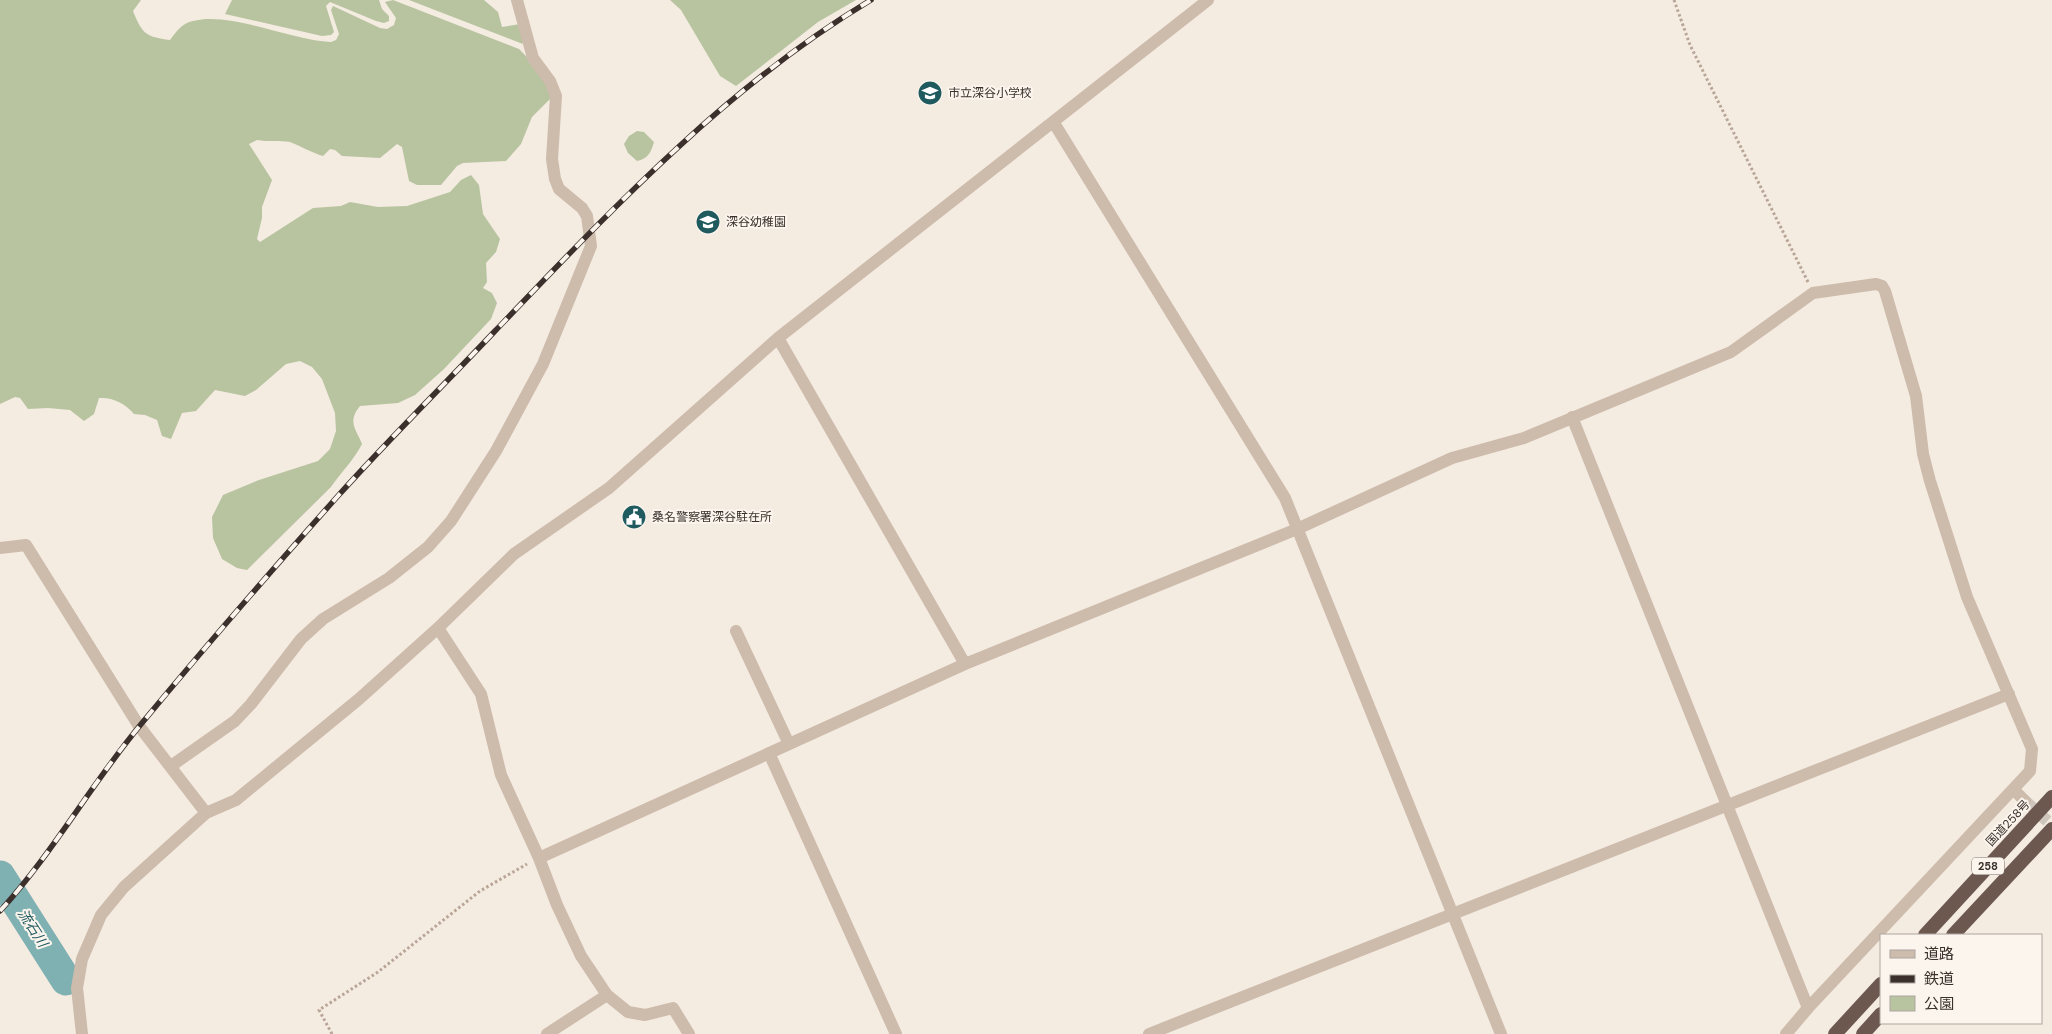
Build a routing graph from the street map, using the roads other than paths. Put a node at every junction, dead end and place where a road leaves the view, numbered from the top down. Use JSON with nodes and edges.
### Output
{"nodes":[{"id":1,"x":516,"y":0,"type":"edge"},
{"id":2,"x":1208,"y":0,"type":"edge"},
{"id":3,"x":1054,"y":123,"type":"junction"},
{"id":4,"x":778,"y":338,"type":"junction"},
{"id":5,"x":1572,"y":417,"type":"junction"},
{"id":6,"x":1297,"y":529,"type":"junction"},
{"id":7,"x":0,"y":548,"type":"edge"},
{"id":8,"x":438,"y":628,"type":"junction"},
{"id":9,"x":736,"y":631,"type":"dead end"},
{"id":10,"x":965,"y":664,"type":"junction"},
{"id":11,"x":2008,"y":694,"type":"junction"},
{"id":12,"x":789,"y":744,"type":"junction"},
{"id":13,"x":769,"y":753,"type":"junction"},
{"id":14,"x":171,"y":766,"type":"junction"},
{"id":15,"x":2014,"y":790,"type":"junction"},
{"id":16,"x":2052,"y":797,"type":"edge"},
{"id":17,"x":2025,"y":800,"type":"tunnel mouth"},
{"id":18,"x":1727,"y":806,"type":"junction"},
{"id":19,"x":206,"y":812,"type":"junction"},
{"id":20,"x":2052,"y":829,"type":"edge"},
{"id":21,"x":539,"y":858,"type":"junction"},
{"id":22,"x":1454,"y":914,"type":"junction"},
{"id":23,"x":1926,"y":934,"type":"edge"},
{"id":24,"x":1954,"y":934,"type":"edge"},
{"id":25,"x":1880,"y":985,"type":"edge"},
{"id":26,"x":607,"y":995,"type":"junction"},
{"id":27,"x":1808,"y":1008,"type":"junction"},
{"id":28,"x":1880,"y":1015,"type":"edge"},
{"id":29,"x":1178,"y":1028,"type":"edge"},
{"id":30,"x":82,"y":1034,"type":"edge"},
{"id":31,"x":547,"y":1034,"type":"edge"},
{"id":32,"x":689,"y":1034,"type":"edge"},
{"id":33,"x":896,"y":1034,"type":"edge"},
{"id":34,"x":1149,"y":1034,"type":"edge"},
{"id":35,"x":1501,"y":1034,"type":"edge"},
{"id":36,"x":1786,"y":1034,"type":"edge"},
{"id":37,"x":1836,"y":1034,"type":"edge"},
{"id":38,"x":1863,"y":1034,"type":"edge"}],
"edges":[{"from":1,"to":14,"type":"street"},
{"from":2,"to":3,"type":"street"},
{"from":3,"to":4,"type":"street"},
{"from":3,"to":6,"type":"street"},
{"from":4,"to":8,"type":"street"},
{"from":4,"to":10,"type":"street"},
{"from":5,"to":6,"type":"street"},
{"from":5,"to":11,"type":"street"},
{"from":5,"to":18,"type":"street"},
{"from":6,"to":10,"type":"street"},
{"from":6,"to":22,"type":"street"},
{"from":7,"to":14,"type":"street"},
{"from":8,"to":19,"type":"street"},
{"from":8,"to":21,"type":"street"},
{"from":9,"to":12,"type":"street"},
{"from":10,"to":12,"type":"street"},
{"from":11,"to":15,"type":"street"},
{"from":11,"to":18,"type":"street"},
{"from":12,"to":13,"type":"street"},
{"from":13,"to":21,"type":"street"},
{"from":13,"to":33,"type":"street"},
{"from":14,"to":19,"type":"street"},
{"from":15,"to":17,"type":"street"},
{"from":15,"to":27,"type":"street"},
{"from":16,"to":23,"type":"highway","name":"国道258号","number":"258"},
{"from":18,"to":22,"type":"street"},
{"from":18,"to":27,"type":"street"},
{"from":19,"to":30,"type":"street"},
{"from":20,"to":24,"type":"highway","number":"258"},
{"from":21,"to":26,"type":"street"},
{"from":22,"to":29,"type":"street"},
{"from":22,"to":35,"type":"street"},
{"from":25,"to":37,"type":"highway"},
{"from":26,"to":31,"type":"street"},
{"from":26,"to":32,"type":"street"},
{"from":27,"to":36,"type":"street"},
{"from":28,"to":38,"type":"highway"},
{"from":29,"to":34,"type":"street"}]}
